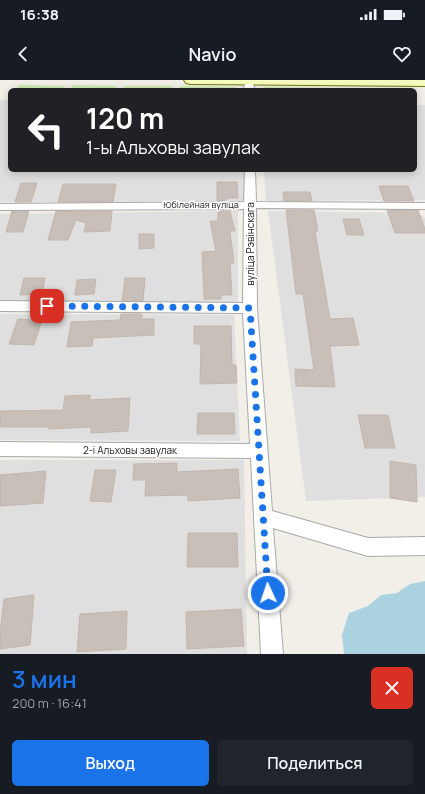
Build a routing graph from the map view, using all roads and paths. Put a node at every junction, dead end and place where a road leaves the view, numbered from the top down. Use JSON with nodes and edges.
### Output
{"nodes":[{"id":1,"x":190,"y":80,"type":"edge"},
{"id":2,"x":425,"y":82,"type":"edge"},
{"id":3,"x":249,"y":85,"type":"edge"},
{"id":4,"x":250,"y":172,"type":"edge"},
{"id":5,"x":250,"y":205,"type":"junction"},
{"id":6,"x":0,"y":207,"type":"edge"},
{"id":7,"x":422,"y":208,"type":"edge"},
{"id":8,"x":0,"y":306,"type":"edge"},
{"id":9,"x":250,"y":308,"type":"junction"},
{"id":10,"x":0,"y":450,"type":"edge"},
{"id":11,"x":260,"y":451,"type":"junction"},
{"id":12,"x":264,"y":517,"type":"junction"},
{"id":13,"x":425,"y":546,"type":"edge"},
{"id":14,"x":272,"y":654,"type":"edge"}],
"edges":[{"from":1,"to":3,"type":"main road"},
{"from":2,"to":3,"type":"main road"},
{"from":4,"to":5,"type":"street","name":"вуліца Рэвінскага"},
{"from":5,"to":6,"type":"street","name":"Юбілейная вуліца"},
{"from":5,"to":7,"type":"street","name":"Юбілейная вуліца"},
{"from":5,"to":9,"type":"street","name":"вуліца Рэвінскага"},
{"from":8,"to":9,"type":"street"},
{"from":9,"to":11,"type":"street","name":"вуліца Рэвінскага"},
{"from":10,"to":11,"type":"street","name":"2-і Альховы завулак"},
{"from":11,"to":12,"type":"street","name":"вуліца Рэвінскага"},
{"from":12,"to":13,"type":"street"},
{"from":12,"to":14,"type":"street","name":"вуліца Рэвінскага"}]}
